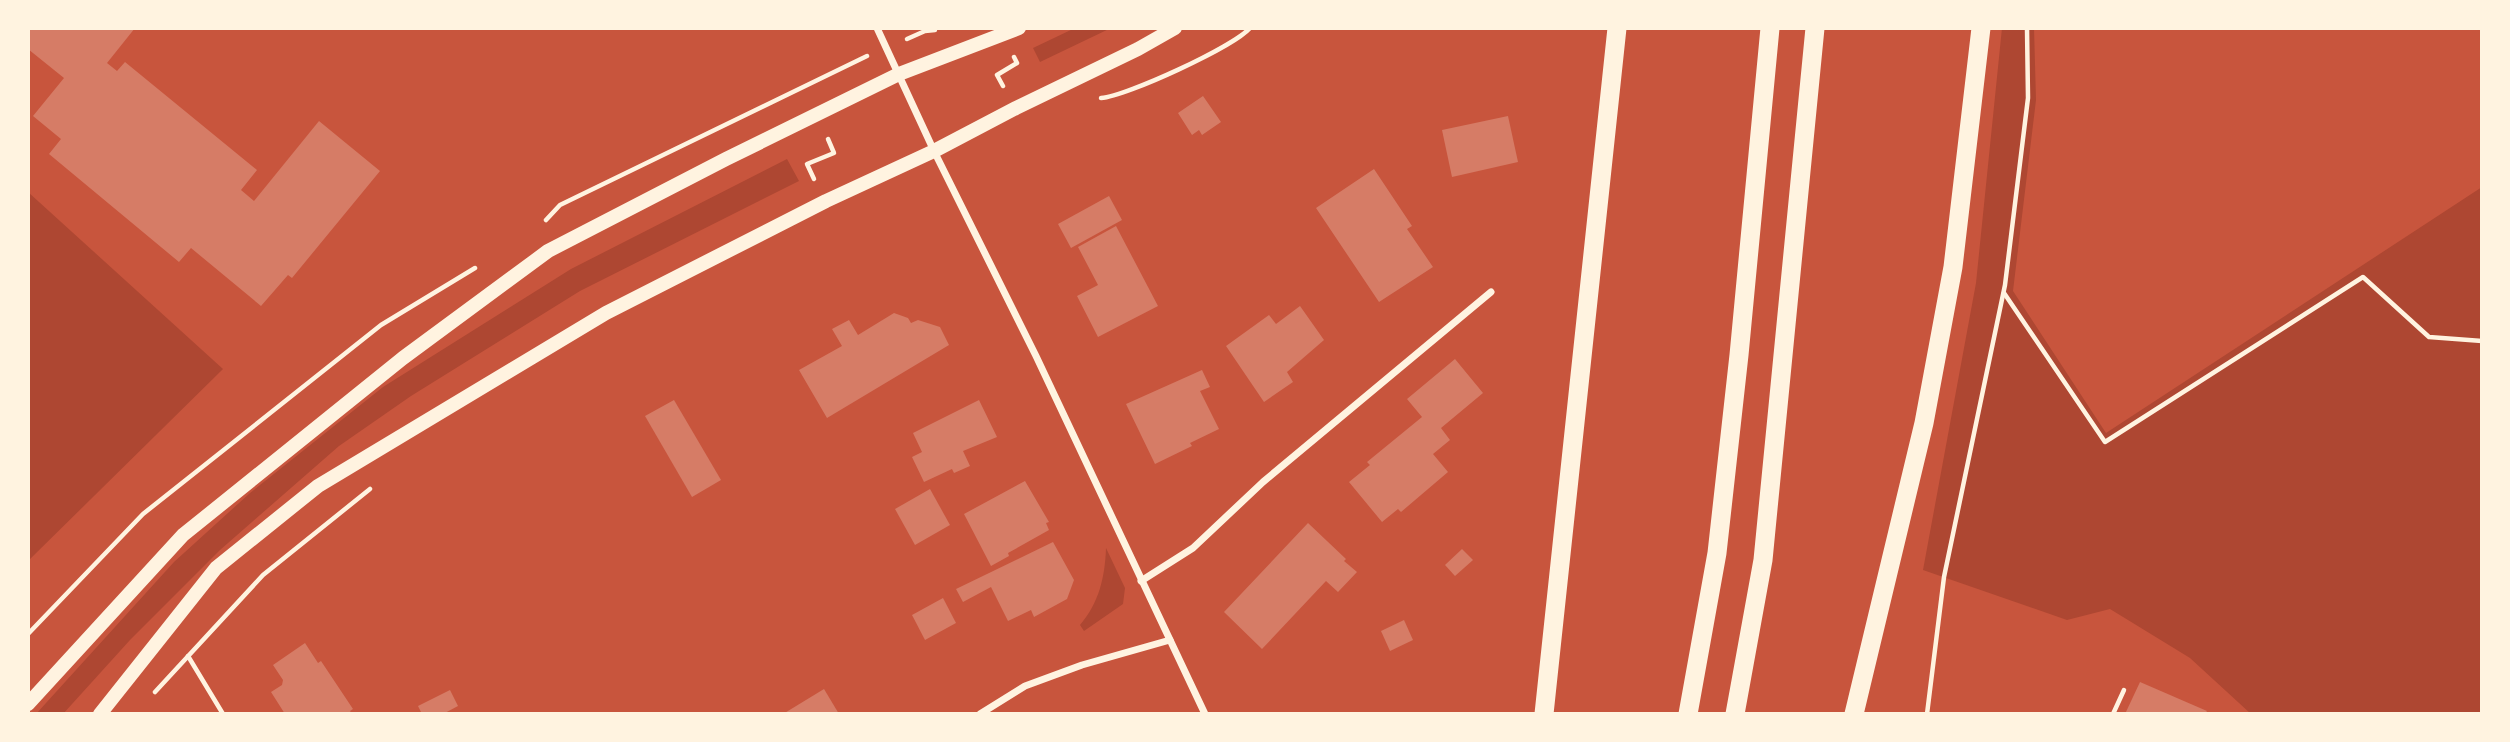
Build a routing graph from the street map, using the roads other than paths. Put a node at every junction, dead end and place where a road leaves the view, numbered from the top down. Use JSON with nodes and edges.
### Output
{"nodes":[{"id":1,"x":877,"y":28,"type":"edge"},
{"id":2,"x":1175,"y":28,"type":"edge"},
{"id":3,"x":1618,"y":28,"type":"edge"},
{"id":4,"x":1770,"y":28,"type":"edge"},
{"id":5,"x":1815,"y":28,"type":"edge"},
{"id":6,"x":1981,"y":28,"type":"edge"},
{"id":7,"x":1012,"y":31,"type":"edge"},
{"id":8,"x":898,"y":74,"type":"junction"},
{"id":9,"x":934,"y":151,"type":"junction"},
{"id":10,"x":1491,"y":292,"type":"dead end"},
{"id":11,"x":1141,"y":581,"type":"junction"},
{"id":12,"x":1170,"y":640,"type":"junction"},
{"id":13,"x":28,"y":704,"type":"edge"},
{"id":14,"x":100,"y":714,"type":"edge"},
{"id":15,"x":980,"y":714,"type":"edge"},
{"id":16,"x":1205,"y":714,"type":"edge"},
{"id":17,"x":1544,"y":714,"type":"edge"},
{"id":18,"x":1688,"y":714,"type":"edge"},
{"id":19,"x":1735,"y":714,"type":"edge"},
{"id":20,"x":1854,"y":714,"type":"edge"}],
"edges":[{"from":1,"to":8,"type":"street"},
{"from":2,"to":9,"type":"main road"},
{"from":3,"to":17,"type":"highway"},
{"from":4,"to":18,"type":"highway"},
{"from":5,"to":19,"type":"highway"},
{"from":6,"to":20,"type":"highway"},
{"from":7,"to":8,"type":"main road"},
{"from":8,"to":9,"type":"street"},
{"from":8,"to":13,"type":"main road"},
{"from":9,"to":11,"type":"street"},
{"from":9,"to":14,"type":"main road"},
{"from":10,"to":11,"type":"street"},
{"from":11,"to":12,"type":"street"},
{"from":12,"to":15,"type":"street"},
{"from":12,"to":16,"type":"street"}]}
